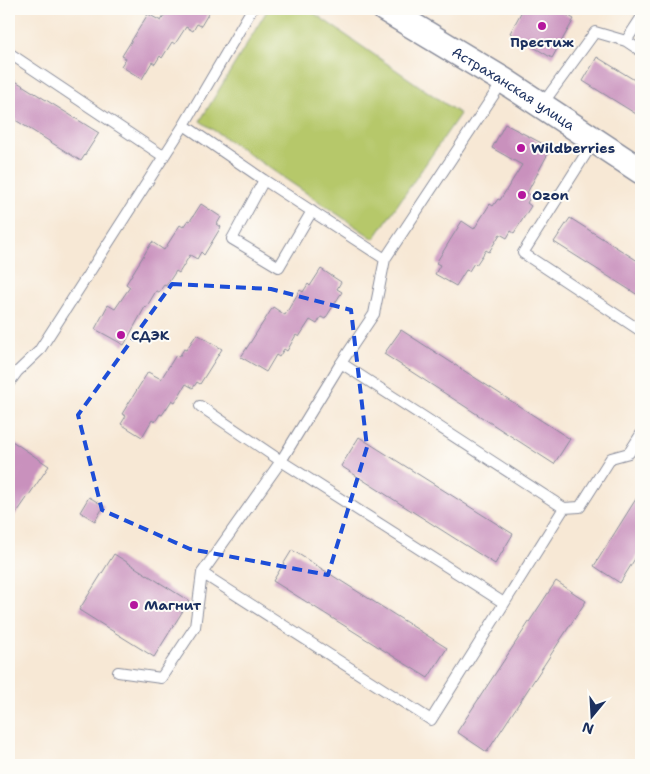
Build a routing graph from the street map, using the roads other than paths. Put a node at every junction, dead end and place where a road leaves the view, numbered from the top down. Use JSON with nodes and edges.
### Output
{"nodes":[{"id":1,"x":252,"y":9,"type":"edge"},
{"id":2,"x":385,"y":9,"type":"edge"},
{"id":3,"x":641,"y":18,"type":"edge"},
{"id":4,"x":626,"y":41,"type":"junction"},
{"id":5,"x":641,"y":51,"type":"edge"},
{"id":6,"x":9,"y":53,"type":"edge"},
{"id":7,"x":503,"y":80,"type":"junction"},
{"id":8,"x":541,"y":106,"type":"junction"},
{"id":9,"x":184,"y":125,"type":"junction"},
{"id":10,"x":595,"y":140,"type":"junction"},
{"id":11,"x":163,"y":156,"type":"junction"},
{"id":12,"x":641,"y":171,"type":"edge"},
{"id":13,"x":264,"y":180,"type":"junction"},
{"id":14,"x":312,"y":211,"type":"junction"},
{"id":15,"x":385,"y":259,"type":"junction"},
{"id":16,"x":641,"y":330,"type":"edge"},
{"id":17,"x":341,"y":363,"type":"junction"},
{"id":18,"x":9,"y":383,"type":"edge"},
{"id":19,"x":200,"y":406,"type":"dead end"},
{"id":20,"x":641,"y":434,"type":"edge"},
{"id":21,"x":281,"y":461,"type":"junction"},
{"id":22,"x":564,"y":508,"type":"junction"},
{"id":23,"x":202,"y":573,"type":"junction"},
{"id":24,"x":504,"y":603,"type":"junction"},
{"id":25,"x":118,"y":672,"type":"dead end"}],
"edges":[{"from":1,"to":9,"type":"lane"},
{"from":2,"to":7,"type":"street","name":"Астраханская улица"},
{"from":3,"to":4,"type":"lane"},
{"from":4,"to":5,"type":"lane"},
{"from":4,"to":8,"type":"lane"},
{"from":6,"to":11,"type":"lane"},
{"from":7,"to":8,"type":"street","name":"Астраханская улица"},
{"from":7,"to":15,"type":"lane"},
{"from":8,"to":10,"type":"street","name":"Астраханская улица"},
{"from":9,"to":11,"type":"lane"},
{"from":9,"to":13,"type":"lane"},
{"from":10,"to":12,"type":"street","name":"Астраханская улица"},
{"from":10,"to":16,"type":"lane"},
{"from":11,"to":18,"type":"lane"},
{"from":13,"to":14,"type":"lane"},
{"from":13,"to":14,"type":"lane"},
{"from":14,"to":15,"type":"lane"},
{"from":15,"to":17,"type":"lane"},
{"from":17,"to":21,"type":"lane"},
{"from":17,"to":22,"type":"lane"},
{"from":19,"to":21,"type":"lane"},
{"from":20,"to":22,"type":"lane"},
{"from":21,"to":23,"type":"lane"},
{"from":21,"to":24,"type":"lane"},
{"from":22,"to":24,"type":"lane"},
{"from":23,"to":24,"type":"lane"},
{"from":23,"to":25,"type":"lane"}]}
